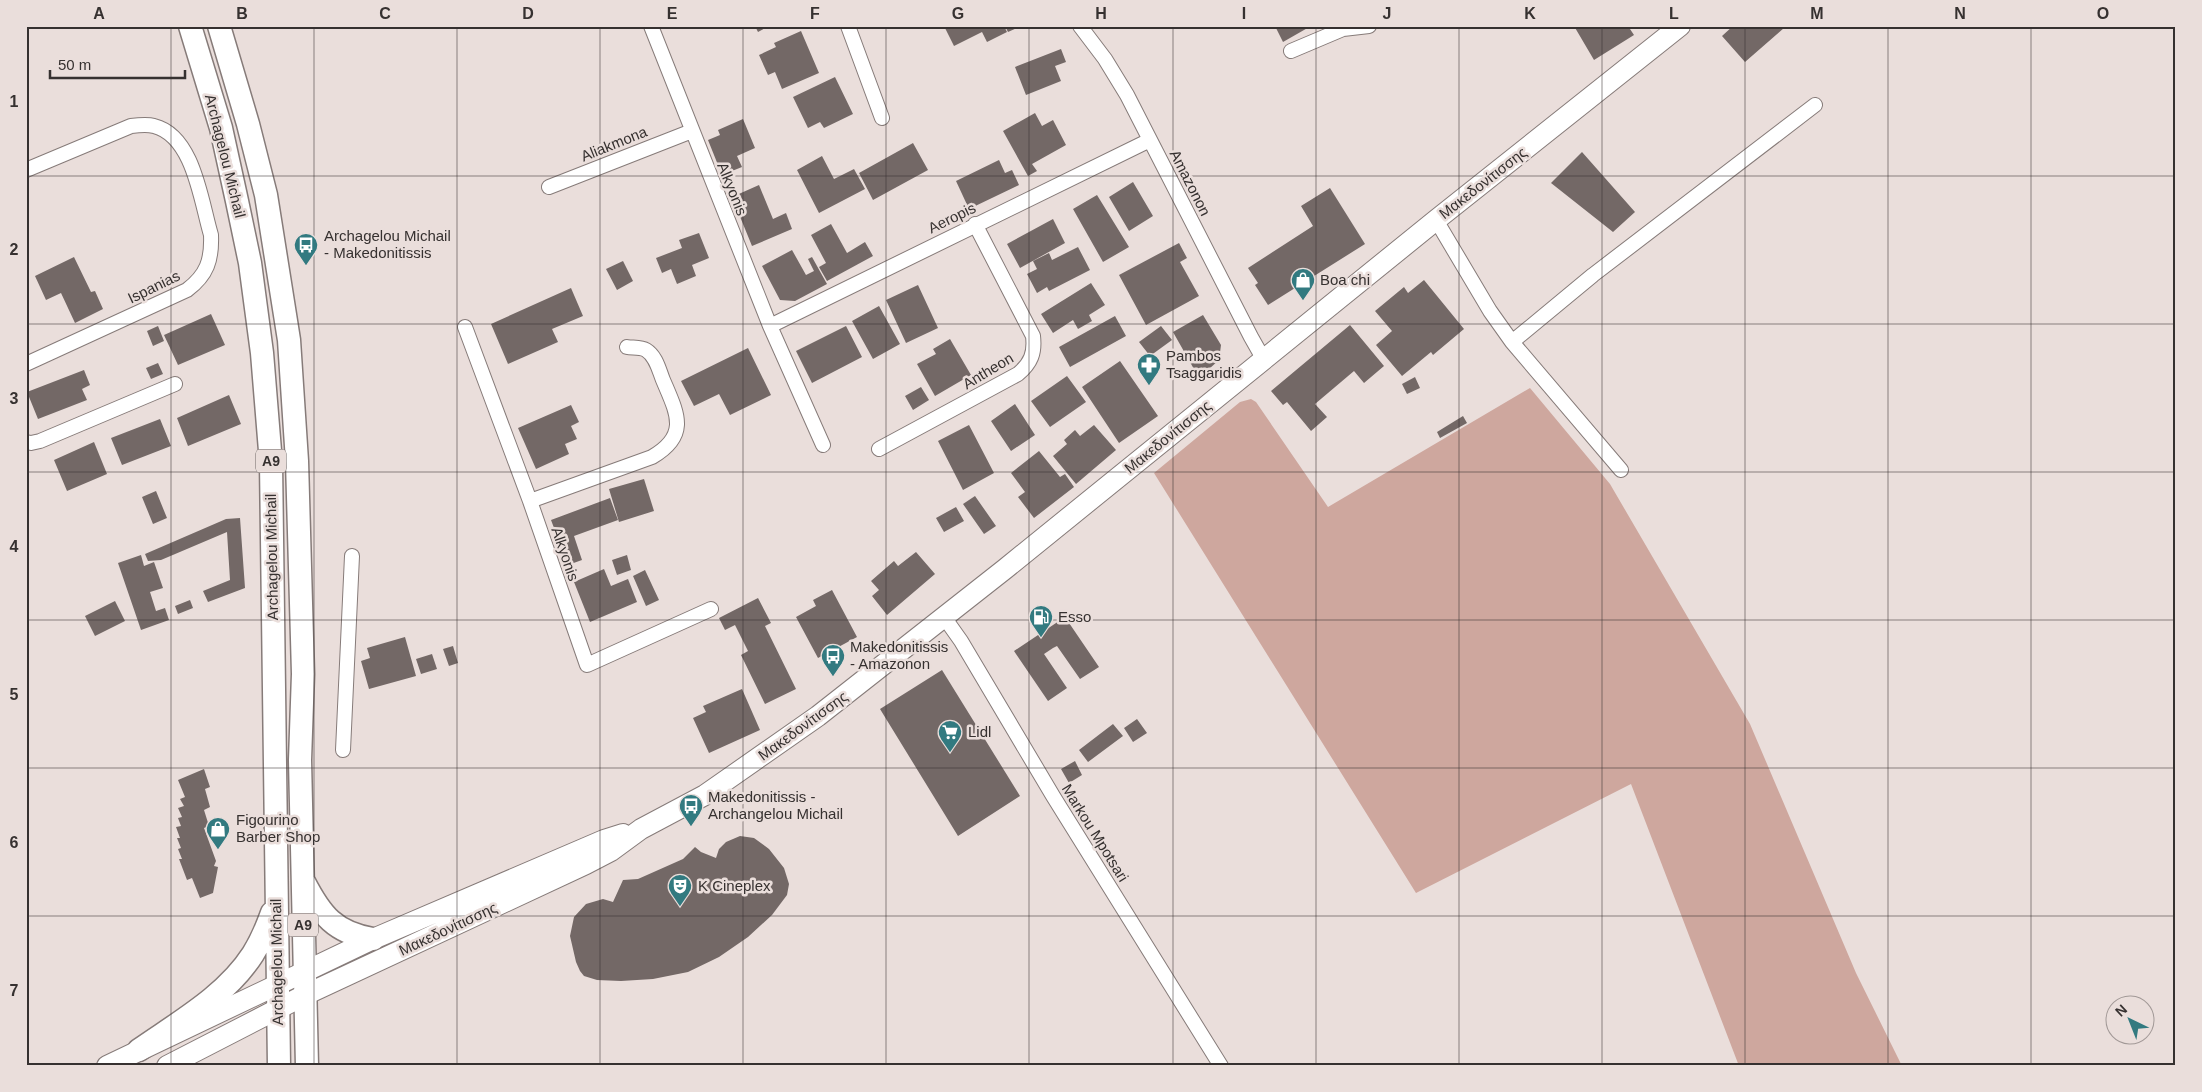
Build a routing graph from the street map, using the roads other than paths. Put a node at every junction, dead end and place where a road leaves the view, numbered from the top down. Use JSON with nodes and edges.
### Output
{"nodes":[{"id":1,"x":190,"y":26,"type":"edge"},
{"id":2,"x":219,"y":26,"type":"edge"},
{"id":3,"x":651,"y":26,"type":"edge"},
{"id":4,"x":848,"y":26,"type":"edge"},
{"id":5,"x":1080,"y":26,"type":"edge"},
{"id":6,"x":1369,"y":26,"type":"edge"},
{"id":7,"x":1680,"y":26,"type":"edge"},
{"id":8,"x":1291,"y":51,"type":"dead end"},
{"id":9,"x":1815,"y":105,"type":"dead end"},
{"id":10,"x":882,"y":118,"type":"dead end"},
{"id":11,"x":692,"y":131,"type":"junction"},
{"id":12,"x":1150,"y":140,"type":"junction"},
{"id":13,"x":26,"y":170,"type":"edge"},
{"id":14,"x":549,"y":187,"type":"dead end"},
{"id":15,"x":1436,"y":220,"type":"junction"},
{"id":16,"x":975,"y":224,"type":"junction"},
{"id":17,"x":770,"y":326,"type":"junction"},
{"id":18,"x":465,"y":327,"type":"dead end"},
{"id":19,"x":1512,"y":342,"type":"junction"},
{"id":20,"x":627,"y":347,"type":"dead end"},
{"id":21,"x":1264,"y":360,"type":"junction"},
{"id":22,"x":26,"y":364,"type":"edge"},
{"id":23,"x":175,"y":384,"type":"dead end"},
{"id":24,"x":26,"y":442,"type":"edge"},
{"id":25,"x":823,"y":445,"type":"dead end"},
{"id":26,"x":879,"y":449,"type":"dead end"},
{"id":27,"x":1621,"y":470,"type":"dead end"},
{"id":28,"x":530,"y":501,"type":"junction"},
{"id":29,"x":352,"y":556,"type":"dead end"},
{"id":30,"x":711,"y":609,"type":"dead end"},
{"id":31,"x":944,"y":617,"type":"junction"},
{"id":32,"x":343,"y":750,"type":"dead end"},
{"id":33,"x":642,"y":829,"type":"junction"},
{"id":34,"x":302,"y":879,"type":"junction"},
{"id":35,"x":276,"y":905,"type":"junction"},
{"id":36,"x":373,"y":939,"type":"junction"},
{"id":37,"x":304,"y":972,"type":"junction"},
{"id":38,"x":277,"y":986,"type":"junction"},
{"id":39,"x":305,"y":995,"type":"junction"},
{"id":40,"x":279,"y":1009,"type":"junction"},
{"id":41,"x":139,"y":1050,"type":"junction"},
{"id":42,"x":107,"y":1066,"type":"edge"},
{"id":43,"x":167,"y":1066,"type":"edge"},
{"id":44,"x":279,"y":1066,"type":"edge"},
{"id":45,"x":307,"y":1066,"type":"edge"},
{"id":46,"x":1220,"y":1066,"type":"edge"}],
"edges":[{"from":1,"to":35,"type":"main road","name":"Archagelou Michail","number":"A9"},
{"from":2,"to":34,"type":"main road","name":"Archagelou Michail","number":"A9"},
{"from":3,"to":11,"type":"street","name":"Alkyonis"},
{"from":4,"to":10,"type":"street"},
{"from":5,"to":12,"type":"street","name":"Amazonon"},
{"from":6,"to":8,"type":"street"},
{"from":7,"to":15,"type":"main road","name":"Μακεδονίτισσης"},
{"from":9,"to":19,"type":"street"},
{"from":11,"to":14,"type":"street","name":"Aliakmona"},
{"from":11,"to":17,"type":"street","name":"Alkyonis"},
{"from":12,"to":16,"type":"street","name":"Aeropis"},
{"from":12,"to":21,"type":"street","name":"Amazonon"},
{"from":13,"to":22,"type":"street","name":"Ispanias"},
{"from":15,"to":19,"type":"street"},
{"from":15,"to":21,"type":"main road","name":"Μακεδονίτισσης"},
{"from":16,"to":17,"type":"street","name":"Aeropis"},
{"from":16,"to":26,"type":"street","name":"Antheon"},
{"from":17,"to":25,"type":"street","name":"Alkyonis"},
{"from":18,"to":28,"type":"street","name":"Alkyonis"},
{"from":19,"to":27,"type":"street"},
{"from":20,"to":28,"type":"street"},
{"from":21,"to":31,"type":"main road","name":"Μακεδονίτισσης"},
{"from":23,"to":24,"type":"street"},
{"from":28,"to":30,"type":"street","name":"Alkyonis"},
{"from":29,"to":32,"type":"street"},
{"from":31,"to":33,"type":"main road","name":"Μακεδονίτισσης"},
{"from":31,"to":46,"type":"street","name":"Markou Mpotsari"},
{"from":33,"to":36,"type":"main road","name":"Μακεδονίτισσης"},
{"from":33,"to":39,"type":"main road","name":"Μακεδονίτισσης"},
{"from":34,"to":36,"type":"main road"},
{"from":34,"to":37,"type":"main road","name":"Archagelou Michail","number":"A9"},
{"from":35,"to":38,"type":"main road","name":"Archagelou Michail","number":"A9"},
{"from":35,"to":41,"type":"main road"},
{"from":36,"to":37,"type":"main road","name":"Μακεδονίτισσης"},
{"from":37,"to":38,"type":"main road","name":"Μακεδονίτισσης"},
{"from":37,"to":39,"type":"main road","name":"Archagelou Michail","number":"A9"},
{"from":38,"to":40,"type":"main road","name":"Archagelou Michail","number":"A9"},
{"from":38,"to":41,"type":"main road","name":"Μακεδονίτισσης"},
{"from":39,"to":40,"type":"main road","name":"Μακεδονίτισσης"},
{"from":39,"to":45,"type":"main road","name":"Archagelou Michail","number":"A9"},
{"from":40,"to":43,"type":"main road","name":"Μακεδονίτισσης"},
{"from":40,"to":44,"type":"main road","name":"Archagelou Michail","number":"A9"},
{"from":41,"to":42,"type":"main road","name":"Μακεδονίτισσης"}]}
